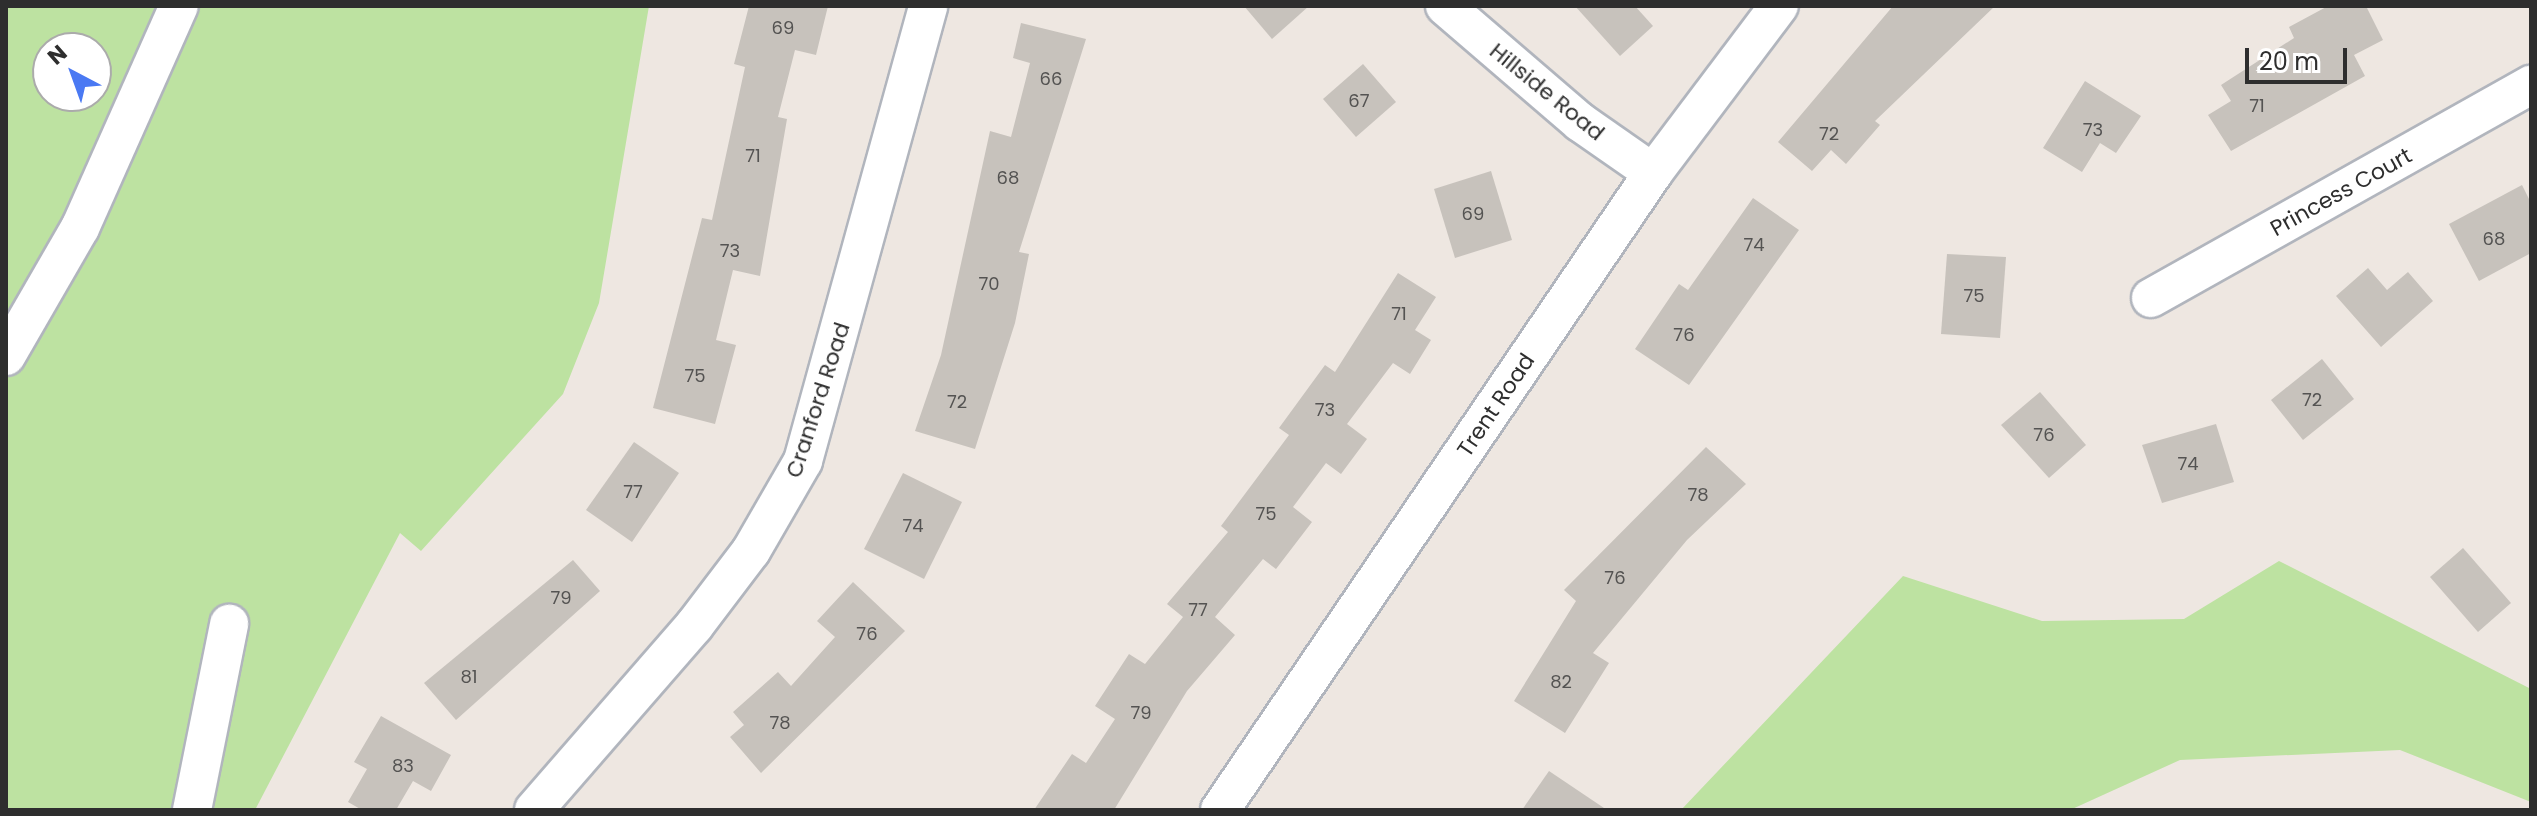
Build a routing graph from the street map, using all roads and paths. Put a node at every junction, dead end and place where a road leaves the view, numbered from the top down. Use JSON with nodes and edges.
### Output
{"nodes":[{"id":1,"x":179,"y":6,"type":"edge"},
{"id":2,"x":928,"y":6,"type":"edge"},
{"id":3,"x":1445,"y":6,"type":"edge"},
{"id":4,"x":1779,"y":6,"type":"edge"},
{"id":5,"x":2531,"y":85,"type":"edge"},
{"id":6,"x":1653,"y":173,"type":"junction"},
{"id":7,"x":2151,"y":298,"type":"dead end"},
{"id":8,"x":6,"y":356,"type":"edge"},
{"id":9,"x":229,"y":624,"type":"dead end"},
{"id":10,"x":192,"y":810,"type":"edge"},
{"id":11,"x":534,"y":810,"type":"edge"},
{"id":12,"x":1220,"y":810,"type":"edge"}],
"edges":[{"from":1,"to":8,"type":"street"},
{"from":2,"to":11,"type":"street","name":"Cranford Road"},
{"from":3,"to":6,"type":"street","name":"Hillside Road"},
{"from":4,"to":6,"type":"street","name":"Trent Road"},
{"from":5,"to":7,"type":"street","name":"Princess Court"},
{"from":6,"to":12,"type":"street","name":"Trent Road"},
{"from":9,"to":10,"type":"street"}]}
